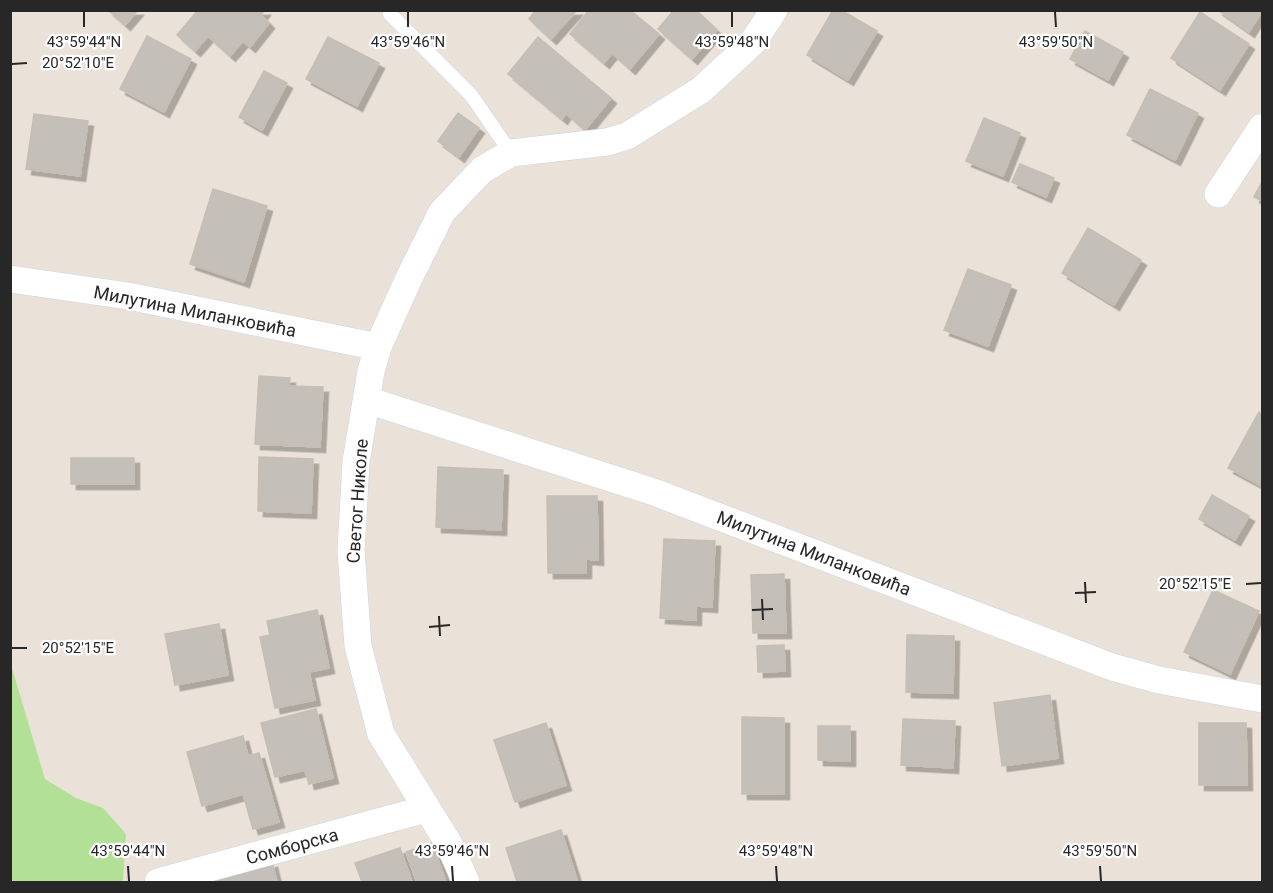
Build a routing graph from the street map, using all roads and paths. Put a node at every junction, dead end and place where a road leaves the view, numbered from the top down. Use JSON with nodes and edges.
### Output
{"nodes":[{"id":1,"x":774,"y":10,"type":"edge"},
{"id":2,"x":390,"y":14,"type":"dead end"},
{"id":3,"x":1263,"y":127,"type":"edge"},
{"id":4,"x":510,"y":153,"type":"junction"},
{"id":5,"x":1218,"y":194,"type":"dead end"},
{"id":6,"x":10,"y":279,"type":"edge"},
{"id":7,"x":378,"y":347,"type":"junction"},
{"id":8,"x":367,"y":400,"type":"junction"},
{"id":9,"x":1263,"y":699,"type":"edge"},
{"id":10,"x":426,"y":809,"type":"junction"},
{"id":11,"x":158,"y":882,"type":"edge"},
{"id":12,"x":466,"y":882,"type":"edge"}],
"edges":[{"from":1,"to":4,"type":"street"},
{"from":2,"to":4,"type":"lane"},
{"from":3,"to":5,"type":"street"},
{"from":4,"to":7,"type":"street","name":"Светог Николе"},
{"from":6,"to":7,"type":"street","name":"Милутина Миланковића"},
{"from":7,"to":8,"type":"street","name":"Светог Николе"},
{"from":8,"to":9,"type":"street","name":"Милутина Миланковића"},
{"from":8,"to":10,"type":"street","name":"Светог Николе"},
{"from":10,"to":11,"type":"street","name":"Сомборска"},
{"from":10,"to":12,"type":"street","name":"Светог Николе"}]}
